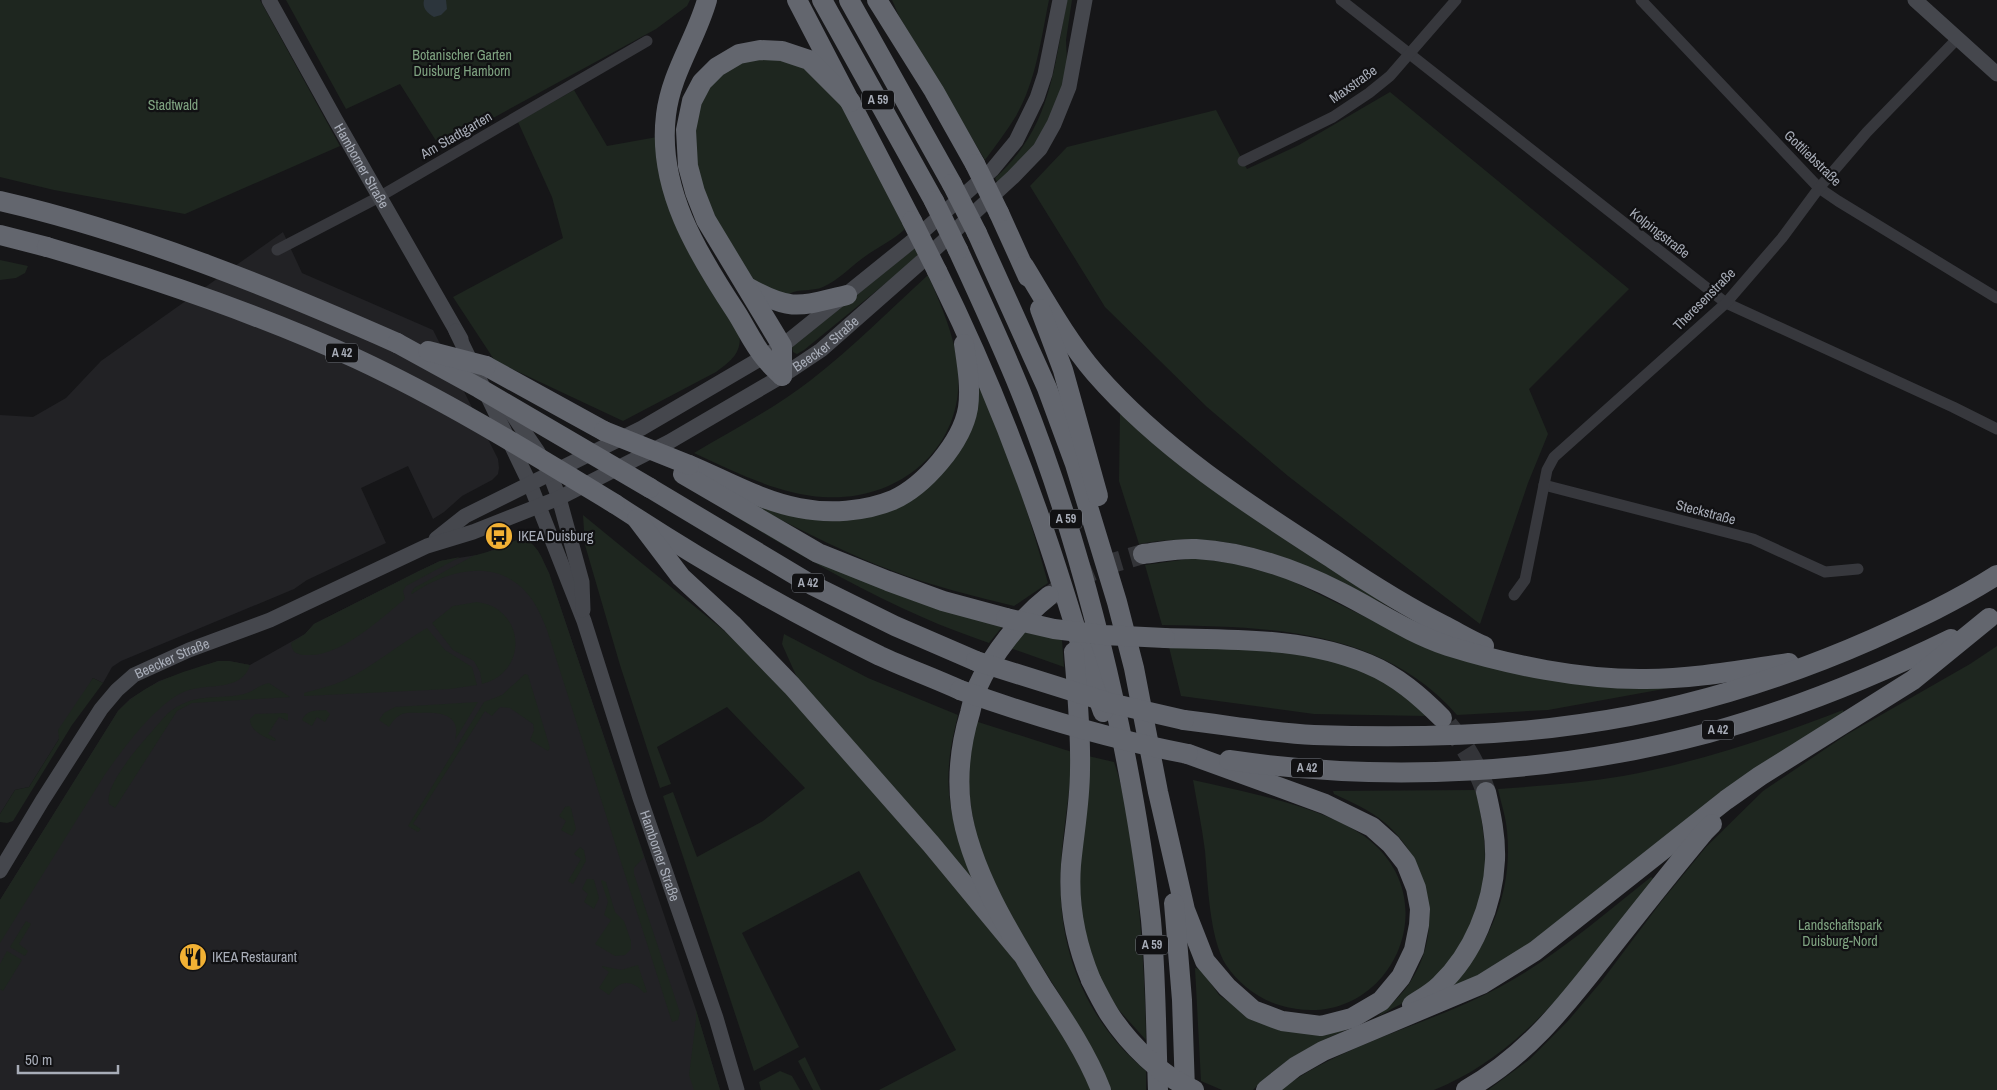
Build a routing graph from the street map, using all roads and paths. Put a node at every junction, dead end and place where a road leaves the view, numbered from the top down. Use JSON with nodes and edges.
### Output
{"nodes":[{"id":1,"x":269,"y":0,"type":"edge"},
{"id":2,"x":707,"y":0,"type":"edge"},
{"id":3,"x":797,"y":0,"type":"edge"},
{"id":4,"x":822,"y":0,"type":"edge"},
{"id":5,"x":849,"y":0,"type":"edge"},
{"id":6,"x":877,"y":0,"type":"edge"},
{"id":7,"x":885,"y":0,"type":"edge"},
{"id":8,"x":1060,"y":0,"type":"edge"},
{"id":9,"x":1085,"y":0,"type":"edge"},
{"id":10,"x":1341,"y":0,"type":"edge"},
{"id":11,"x":1456,"y":0,"type":"edge"},
{"id":12,"x":1642,"y":0,"type":"edge"},
{"id":13,"x":1915,"y":0,"type":"edge"},
{"id":14,"x":890,"y":21,"type":"junction"},
{"id":15,"x":1956,"y":39,"type":"junction"},
{"id":16,"x":646,"y":41,"type":"dead end"},
{"id":17,"x":1409,"y":54,"type":"junction"},
{"id":18,"x":1997,"y":74,"type":"edge"},
{"id":19,"x":851,"y":102,"type":"junction"},
{"id":20,"x":1243,"y":161,"type":"dead end"},
{"id":21,"x":1819,"y":188,"type":"junction"},
{"id":22,"x":379,"y":197,"type":"junction"},
{"id":23,"x":0,"y":201,"type":"edge"},
{"id":24,"x":0,"y":236,"type":"edge"},
{"id":25,"x":277,"y":250,"type":"dead end"},
{"id":26,"x":1024,"y":266,"type":"junction"},
{"id":27,"x":746,"y":286,"type":"junction"},
{"id":28,"x":846,"y":295,"type":"junction"},
{"id":29,"x":1997,"y":298,"type":"edge"},
{"id":30,"x":1726,"y":303,"type":"junction"},
{"id":31,"x":962,"y":322,"type":"junction"},
{"id":32,"x":456,"y":331,"type":"junction"},
{"id":33,"x":397,"y":343,"type":"junction"},
{"id":34,"x":782,"y":346,"type":"junction"},
{"id":35,"x":763,"y":357,"type":"junction"},
{"id":36,"x":782,"y":376,"type":"junction"},
{"id":37,"x":1997,"y":429,"type":"edge"},
{"id":38,"x":684,"y":468,"type":"junction"},
{"id":39,"x":550,"y":474,"type":"junction"},
{"id":40,"x":530,"y":484,"type":"junction"},
{"id":41,"x":1544,"y":485,"type":"junction"},
{"id":42,"x":559,"y":498,"type":"junction"},
{"id":43,"x":540,"y":506,"type":"junction"},
{"id":44,"x":637,"y":519,"type":"junction"},
{"id":45,"x":427,"y":546,"type":"junction"},
{"id":46,"x":1143,"y":554,"type":"tunnel mouth"},
{"id":47,"x":1858,"y":569,"type":"dead end"},
{"id":48,"x":1997,"y":575,"type":"edge"},
{"id":49,"x":1514,"y":595,"type":"dead end"},
{"id":50,"x":1049,"y":596,"type":"tunnel mouth"},
{"id":51,"x":1116,"y":602,"type":"junction"},
{"id":52,"x":1070,"y":615,"type":"junction"},
{"id":53,"x":1993,"y":616,"type":"edge"},
{"id":54,"x":584,"y":621,"type":"junction"},
{"id":55,"x":1831,"y":657,"type":"junction"},
{"id":56,"x":1547,"y":670,"type":"junction"},
{"id":57,"x":1442,"y":718,"type":"tunnel mouth"},
{"id":58,"x":1188,"y":754,"type":"junction"},
{"id":59,"x":1760,"y":776,"type":"junction"},
{"id":60,"x":1158,"y":792,"type":"junction"},
{"id":61,"x":1486,"y":792,"type":"tunnel mouth"},
{"id":62,"x":1134,"y":801,"type":"junction"},
{"id":63,"x":0,"y":871,"type":"edge"},
{"id":64,"x":1021,"y":953,"type":"junction"},
{"id":65,"x":1386,"y":1024,"type":"junction"},
{"id":66,"x":737,"y":1090,"type":"edge"},
{"id":67,"x":1101,"y":1090,"type":"edge"},
{"id":68,"x":1158,"y":1090,"type":"edge"},
{"id":69,"x":1186,"y":1090,"type":"edge"},
{"id":70,"x":1194,"y":1090,"type":"edge"},
{"id":71,"x":1266,"y":1090,"type":"edge"},
{"id":72,"x":1466,"y":1090,"type":"edge"}],
"edges":[{"from":1,"to":22,"type":"street","name":"Hamborner Straße"},
{"from":2,"to":35,"type":"highway"},
{"from":3,"to":19,"type":"highway"},
{"from":4,"to":62,"type":"highway","number":"A 59","bridge":true},
{"from":5,"to":51,"type":"highway","number":"A 59","bridge":true},
{"from":6,"to":14,"type":"highway"},
{"from":7,"to":14,"type":"highway"},
{"from":8,"to":28,"type":"street","name":"Beecker Straße"},
{"from":9,"to":36,"type":"street","name":"Beecker Straße"},
{"from":10,"to":17,"type":"street","name":"Kolpingstraße"},
{"from":11,"to":17,"type":"street","name":"Maxstraße"},
{"from":12,"to":21,"type":"street","name":"Gottliebstraße"},
{"from":13,"to":15,"type":"street"},
{"from":14,"to":26,"type":"highway","bridge":true},
{"from":15,"to":18,"type":"street"},
{"from":15,"to":21,"type":"street","name":"Theresenstraße"},
{"from":16,"to":22,"type":"street","name":"Am Stadtgarten"},
{"from":17,"to":20,"type":"street","name":"Maxstraße"},
{"from":17,"to":30,"type":"street","name":"Kolpingstraße"},
{"from":19,"to":27,"type":"highway"},
{"from":19,"to":31,"type":"highway","bridge":true},
{"from":21,"to":29,"type":"street","name":"Gottliebstraße"},
{"from":21,"to":30,"type":"street","name":"Theresenstraße"},
{"from":22,"to":25,"type":"street","name":"Am Stadtgarten"},
{"from":22,"to":32,"type":"street","name":"Hamborner Straße"},
{"from":23,"to":33,"type":"highway","number":"A 42"},
{"from":24,"to":44,"type":"highway","number":"A 42","bridge":true},
{"from":26,"to":51,"type":"highway"},
{"from":26,"to":56,"type":"highway"},
{"from":27,"to":28,"type":"highway"},
{"from":27,"to":34,"type":"highway"},
{"from":28,"to":34,"type":"street","name":"Beecker Straße"},
{"from":30,"to":37,"type":"street","name":"Kolpingstraße"},
{"from":30,"to":41,"type":"street","name":"Theresenstraße"},
{"from":31,"to":38,"type":"highway"},
{"from":31,"to":52,"type":"highway"},
{"from":32,"to":39,"type":"street","name":"Hamborner Straße"},
{"from":32,"to":40,"type":"street","name":"Hamborner Straße"},
{"from":33,"to":38,"type":"highway","bridge":true},
{"from":33,"to":55,"type":"highway","number":"A 42","bridge":true},
{"from":34,"to":35,"type":"street","name":"Beecker Straße"},
{"from":34,"to":36,"type":"highway"},
{"from":35,"to":36,"type":"highway"},
{"from":35,"to":39,"type":"street","name":"Beecker Straße"},
{"from":36,"to":42,"type":"street","name":"Beecker Straße"},
{"from":38,"to":57,"type":"highway","bridge":true},
{"from":39,"to":40,"type":"street","name":"Beecker Straße"},
{"from":39,"to":42,"type":"street","name":"Hamborner Straße"},
{"from":40,"to":43,"type":"street","name":"Hamborner Straße"},
{"from":40,"to":45,"type":"street","name":"Beecker Straße"},
{"from":41,"to":47,"type":"street","name":"Steckstraße"},
{"from":41,"to":49,"type":"street","name":"Theresenstraße"},
{"from":42,"to":43,"type":"street","name":"Beecker Straße"},
{"from":42,"to":54,"type":"street","name":"Hamborner Straße"},
{"from":43,"to":45,"type":"street","name":"Beecker Straße"},
{"from":43,"to":54,"type":"street","name":"Hamborner Straße"},
{"from":44,"to":58,"type":"highway","number":"A 42","bridge":true},
{"from":44,"to":64,"type":"highway"},
{"from":45,"to":63,"type":"street","name":"Beecker Straße"},
{"from":46,"to":56,"type":"highway"},
{"from":48,"to":55,"type":"highway","number":"A 42"},
{"from":50,"to":64,"type":"highway"},
{"from":51,"to":60,"type":"highway","number":"A 59"},
{"from":52,"to":62,"type":"highway"},
{"from":52,"to":70,"type":"highway","bridge":true},
{"from":53,"to":58,"type":"highway","number":"A 42"},
{"from":53,"to":59,"type":"highway"},
{"from":54,"to":66,"type":"street","name":"Hamborner Straße"},
{"from":55,"to":56,"type":"highway"},
{"from":58,"to":60,"type":"highway"},
{"from":59,"to":65,"type":"highway"},
{"from":59,"to":72,"type":"highway"},
{"from":60,"to":69,"type":"highway","number":"A 59"},
{"from":61,"to":65,"type":"highway"},
{"from":62,"to":68,"type":"highway","number":"A 59"},
{"from":64,"to":67,"type":"highway"},
{"from":65,"to":71,"type":"highway"}]}
